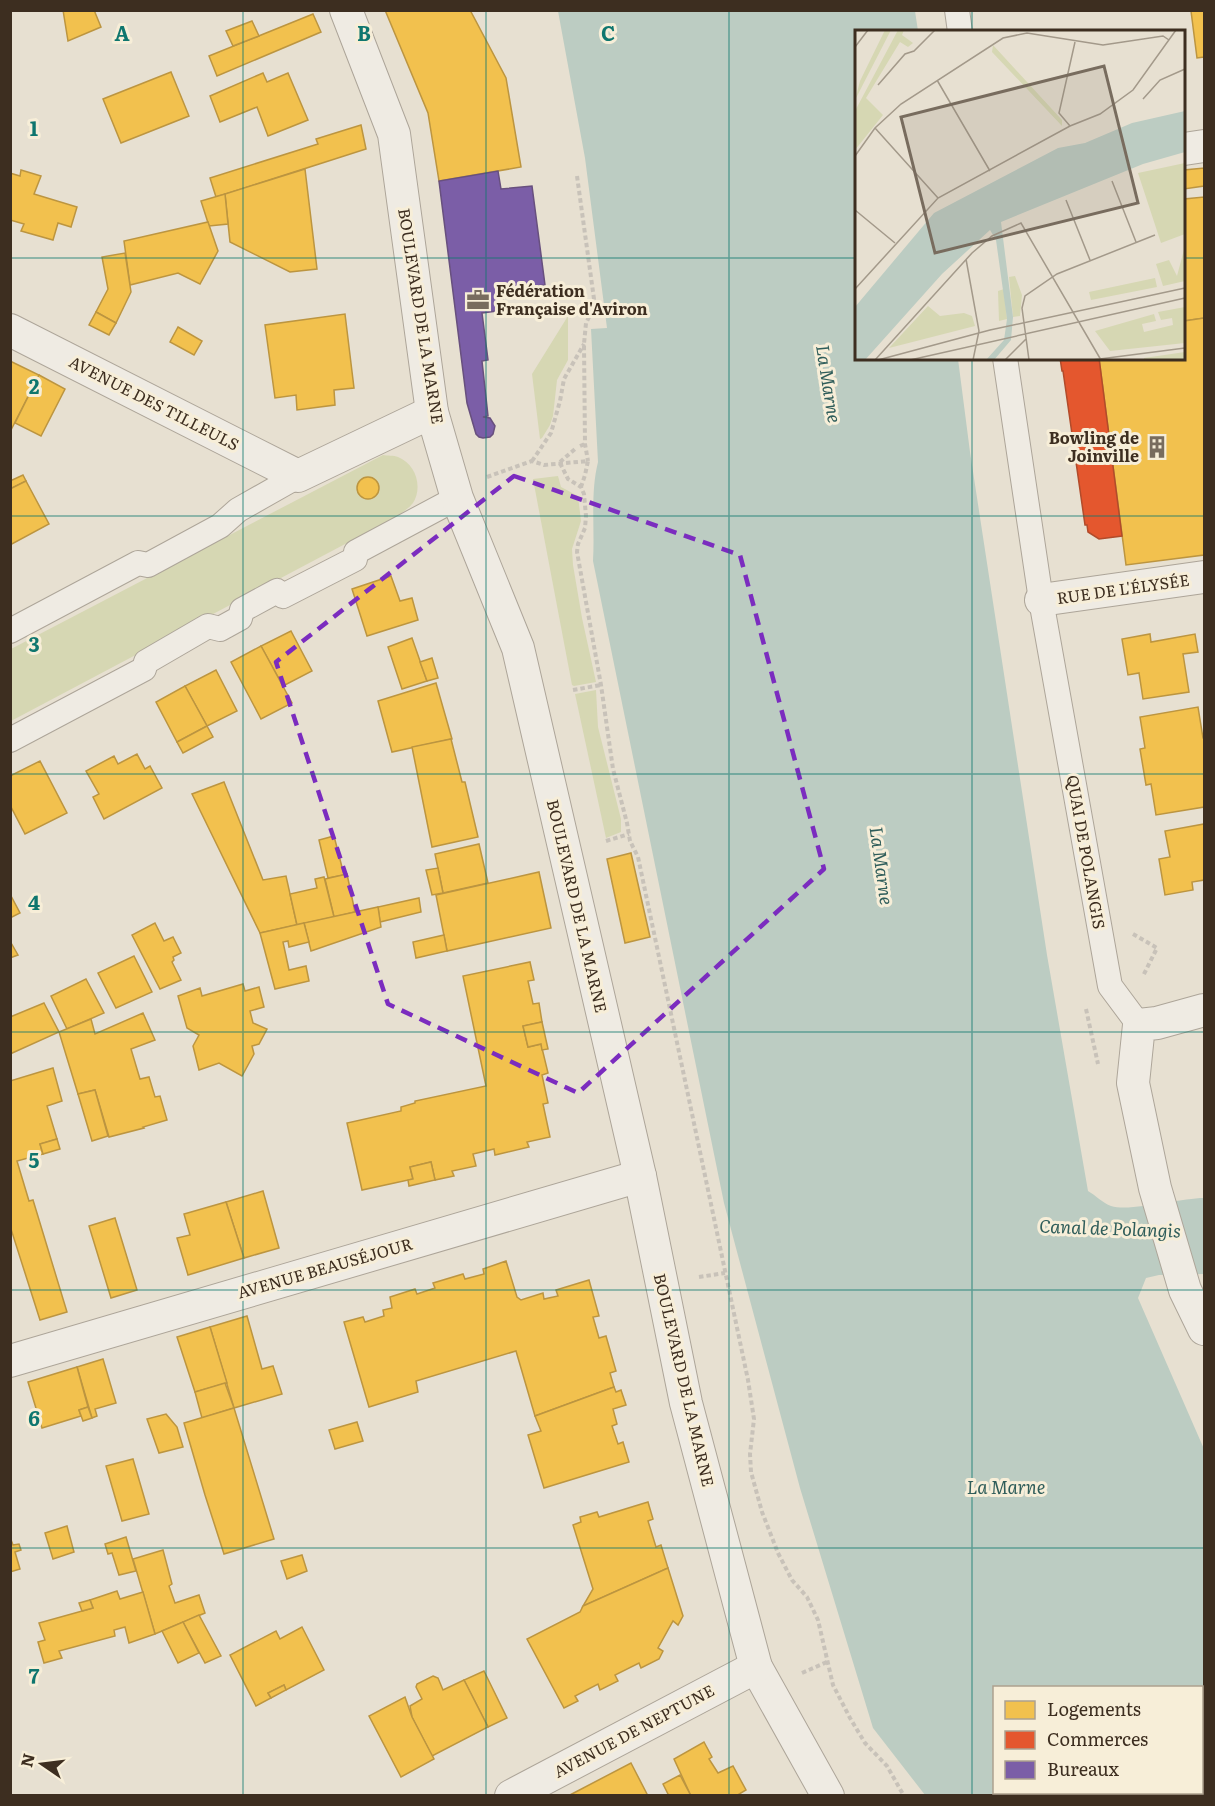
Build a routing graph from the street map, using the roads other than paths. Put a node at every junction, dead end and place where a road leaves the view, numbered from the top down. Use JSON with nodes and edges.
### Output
{"nodes":[{"id":1,"x":345,"y":10,"type":"edge"},
{"id":2,"x":957,"y":10,"type":"edge"},
{"id":3,"x":960,"y":30,"type":"edge"},
{"id":4,"x":1204,"y":146,"type":"edge"},
{"id":5,"x":1185,"y":149,"type":"edge"},
{"id":6,"x":10,"y":330,"type":"edge"},
{"id":7,"x":1005,"y":360,"type":"edge"},
{"id":8,"x":432,"y":412,"type":"junction"},
{"id":9,"x":298,"y":476,"type":"junction"},
{"id":10,"x":457,"y":498,"type":"junction"},
{"id":11,"x":1204,"y":577,"type":"edge"},
{"id":12,"x":1041,"y":600,"type":"junction"},
{"id":13,"x":10,"y":631,"type":"edge"},
{"id":14,"x":10,"y":740,"type":"edge"},
{"id":15,"x":1204,"y":1010,"type":"edge"},
{"id":16,"x":1139,"y":1025,"type":"junction"},
{"id":17,"x":640,"y":1176,"type":"junction"},
{"id":18,"x":1204,"y":1329,"type":"edge"},
{"id":19,"x":10,"y":1360,"type":"edge"},
{"id":20,"x":756,"y":1667,"type":"junction"},
{"id":21,"x":511,"y":1796,"type":"edge"},
{"id":22,"x":828,"y":1796,"type":"edge"}],
"edges":[{"from":1,"to":8,"type":"street","name":"BOULEVARD DE LA MARNE"},
{"from":2,"to":3,"type":"street"},
{"from":4,"to":5,"type":"street"},
{"from":6,"to":9,"type":"street","name":"AVENUE DES TILLEULS"},
{"from":7,"to":12,"type":"street","name":"QUAI DE POLANGIS"},
{"from":8,"to":9,"type":"street"},
{"from":8,"to":10,"type":"street","name":"BOULEVARD DE LA MARNE"},
{"from":9,"to":13,"type":"street"},
{"from":10,"to":14,"type":"street"},
{"from":10,"to":17,"type":"street","name":"BOULEVARD DE LA MARNE"},
{"from":11,"to":12,"type":"street","name":"RUE DE L'ÉLYSÉE"},
{"from":12,"to":16,"type":"street","name":"QUAI DE POLANGIS"},
{"from":15,"to":16,"type":"street"},
{"from":16,"to":18,"type":"street"},
{"from":17,"to":19,"type":"street","name":"AVENUE BEAUSÉJOUR"},
{"from":17,"to":20,"type":"street","name":"BOULEVARD DE LA MARNE"},
{"from":20,"to":21,"type":"street","name":"AVENUE DE NEPTUNE"},
{"from":20,"to":22,"type":"street","name":"BOULEVARD DE LA MARNE"}]}
